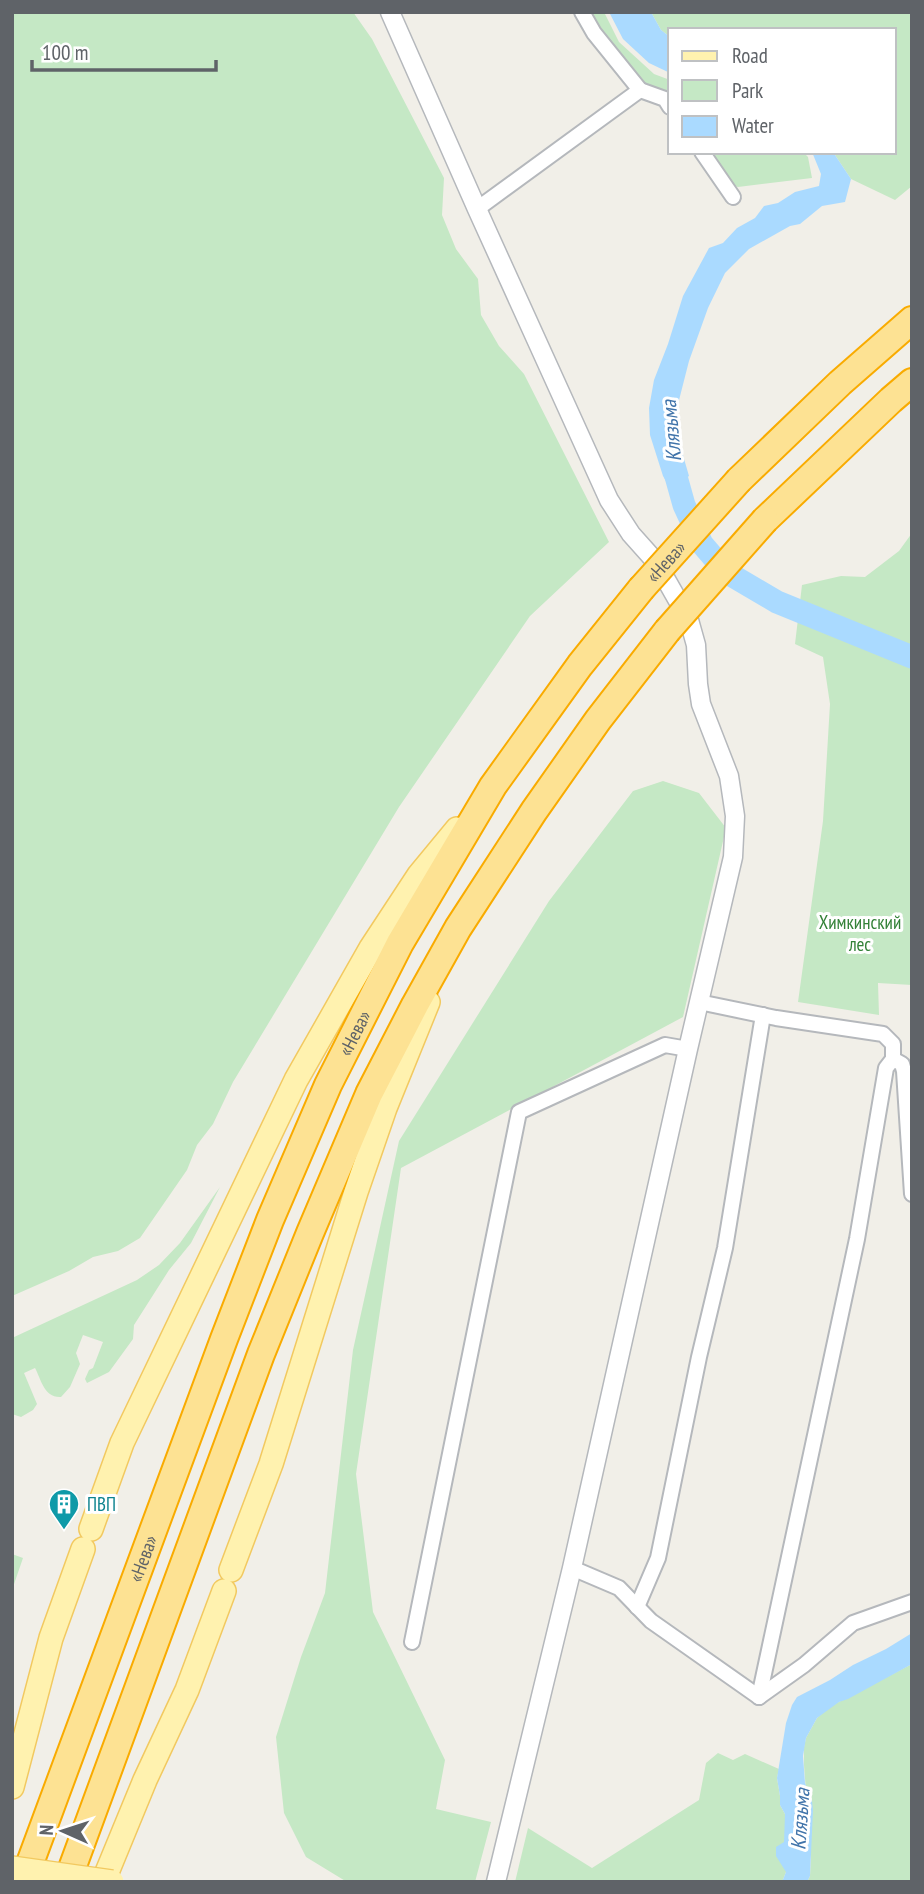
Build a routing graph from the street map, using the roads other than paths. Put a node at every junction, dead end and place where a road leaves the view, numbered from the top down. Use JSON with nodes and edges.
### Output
{"nodes":[{"id":1,"x":390,"y":12,"type":"edge"},
{"id":2,"x":582,"y":12,"type":"edge"},
{"id":3,"x":640,"y":90,"type":"junction"},
{"id":4,"x":668,"y":104,"type":"edge"},
{"id":5,"x":703,"y":154,"type":"edge"},
{"id":6,"x":733,"y":197,"type":"dead end"},
{"id":7,"x":477,"y":209,"type":"junction"},
{"id":8,"x":912,"y":320,"type":"edge"},
{"id":9,"x":912,"y":382,"type":"edge"},
{"id":10,"x":493,"y":786,"type":"junction"},
{"id":11,"x":458,"y":928,"type":"junction"},
{"id":12,"x":699,"y":1002,"type":"junction"},
{"id":13,"x":764,"y":1015,"type":"junction"},
{"id":14,"x":688,"y":1049,"type":"junction"},
{"id":15,"x":893,"y":1059,"type":"junction"},
{"id":16,"x":912,"y":1194,"type":"edge"},
{"id":17,"x":572,"y":1568,"type":"junction"},
{"id":18,"x":912,"y":1602,"type":"edge"},
{"id":19,"x":637,"y":1607,"type":"junction"},
{"id":20,"x":412,"y":1642,"type":"dead end"},
{"id":21,"x":759,"y":1697,"type":"junction"},
{"id":22,"x":12,"y":1787,"type":"edge"},
{"id":23,"x":12,"y":1868,"type":"edge"},
{"id":24,"x":23,"y":1882,"type":"edge"},
{"id":25,"x":67,"y":1882,"type":"edge"},
{"id":26,"x":103,"y":1882,"type":"edge"},
{"id":27,"x":112,"y":1882,"type":"edge"},
{"id":28,"x":496,"y":1882,"type":"edge"}],
"edges":[{"from":1,"to":7,"type":"street"},
{"from":2,"to":3,"type":"street"},
{"from":3,"to":4,"type":"street"},
{"from":3,"to":7,"type":"street"},
{"from":5,"to":6,"type":"street"},
{"from":7,"to":12,"type":"street"},
{"from":8,"to":10,"type":"highway","name":"«Нева»","bridge":true},
{"from":9,"to":11,"type":"highway","bridge":true},
{"from":10,"to":22,"type":"main road"},
{"from":10,"to":24,"type":"highway","name":"«Нева»"},
{"from":11,"to":25,"type":"highway"},
{"from":11,"to":26,"type":"main road"},
{"from":12,"to":13,"type":"street"},
{"from":12,"to":14,"type":"street"},
{"from":13,"to":15,"type":"street"},
{"from":13,"to":19,"type":"street"},
{"from":14,"to":17,"type":"street"},
{"from":14,"to":20,"type":"street"},
{"from":15,"to":16,"type":"street"},
{"from":15,"to":21,"type":"street"},
{"from":17,"to":19,"type":"street"},
{"from":17,"to":28,"type":"street"},
{"from":18,"to":21,"type":"street"},
{"from":19,"to":21,"type":"street"},
{"from":23,"to":27,"type":"main road","bridge":true}]}
